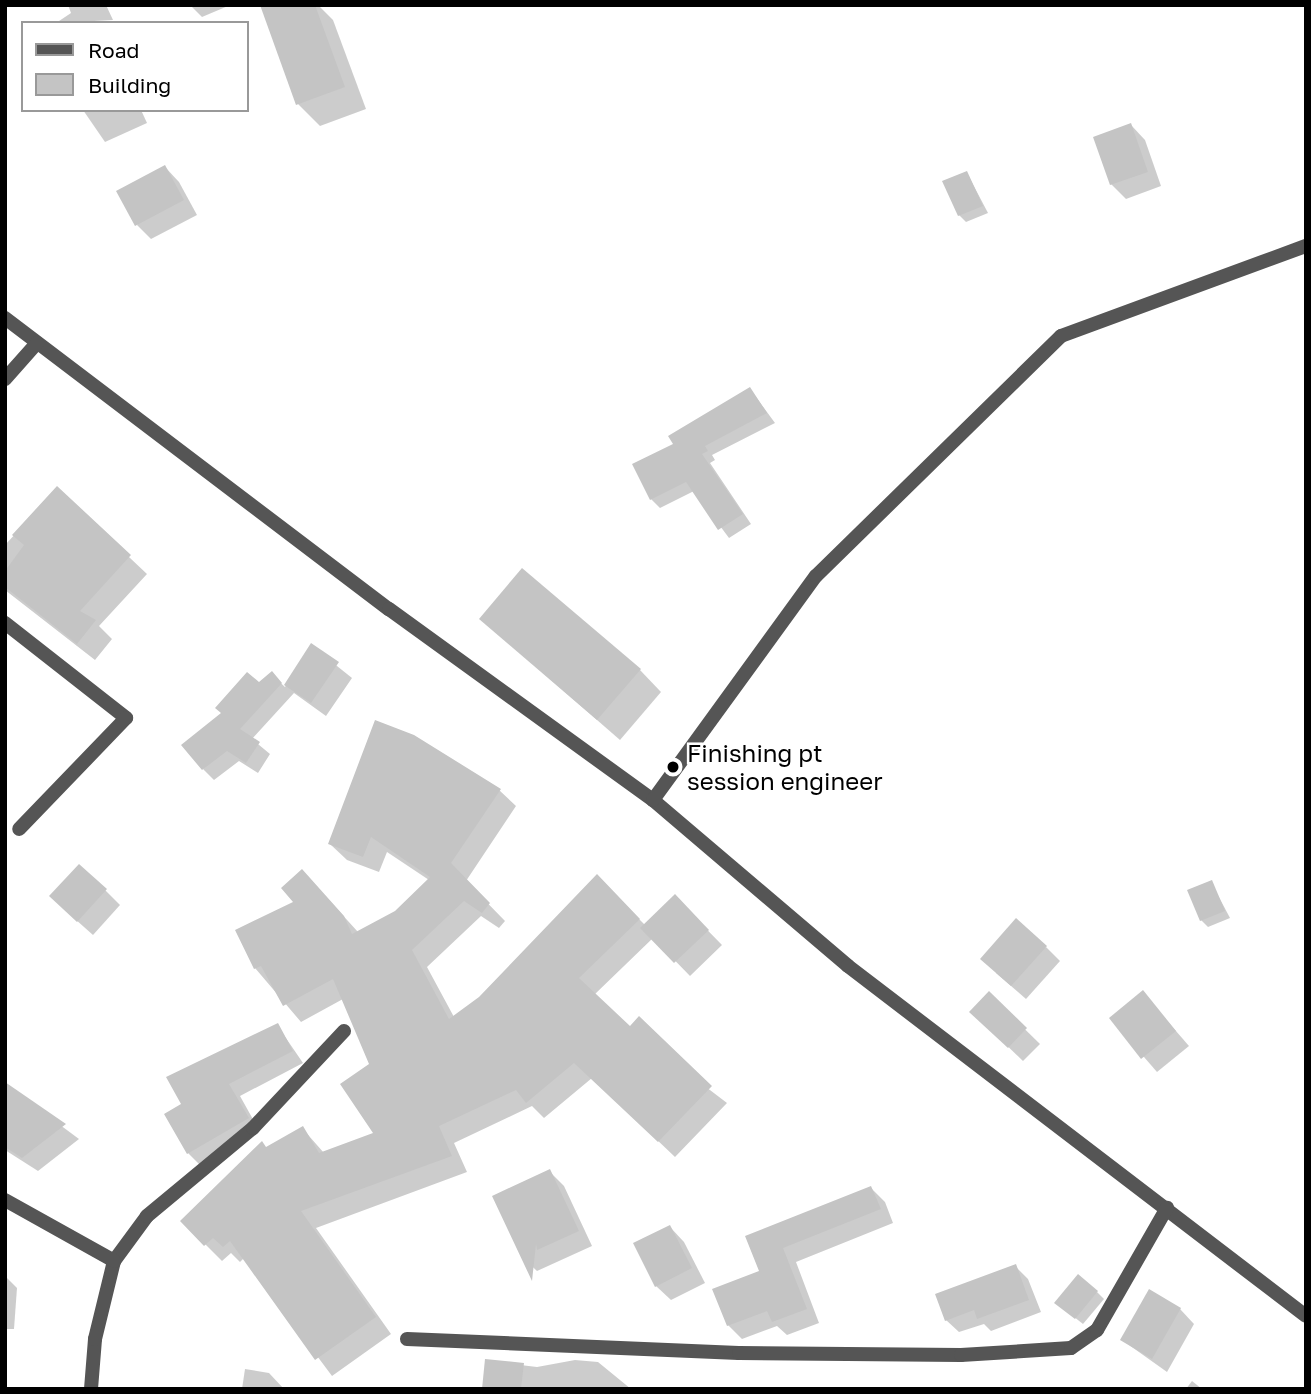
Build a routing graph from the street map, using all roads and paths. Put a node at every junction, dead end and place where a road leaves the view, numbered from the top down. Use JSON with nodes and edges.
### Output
{"nodes":[{"id":1,"x":1306,"y":246,"type":"edge"},
{"id":2,"x":5,"y":318,"type":"edge"},
{"id":3,"x":37,"y":343,"type":"junction"},
{"id":4,"x":5,"y":380,"type":"edge"},
{"id":5,"x":5,"y":623,"type":"edge"},
{"id":6,"x":653,"y":800,"type":"junction"},
{"id":7,"x":19,"y":829,"type":"dead end"},
{"id":8,"x":344,"y":1031,"type":"dead end"},
{"id":9,"x":5,"y":1200,"type":"edge"},
{"id":10,"x":1167,"y":1208,"type":"junction"},
{"id":11,"x":114,"y":1261,"type":"junction"},
{"id":12,"x":1306,"y":1316,"type":"edge"},
{"id":13,"x":407,"y":1339,"type":"dead end"},
{"id":14,"x":91,"y":1389,"type":"edge"}],
"edges":[{"from":1,"to":6,"type":"street"},
{"from":2,"to":3,"type":"street"},
{"from":3,"to":4,"type":"street"},
{"from":3,"to":6,"type":"street"},
{"from":5,"to":7,"type":"street"},
{"from":6,"to":10,"type":"street"},
{"from":8,"to":11,"type":"street"},
{"from":9,"to":11,"type":"street"},
{"from":10,"to":12,"type":"street"},
{"from":10,"to":13,"type":"street"},
{"from":11,"to":14,"type":"street"}]}
